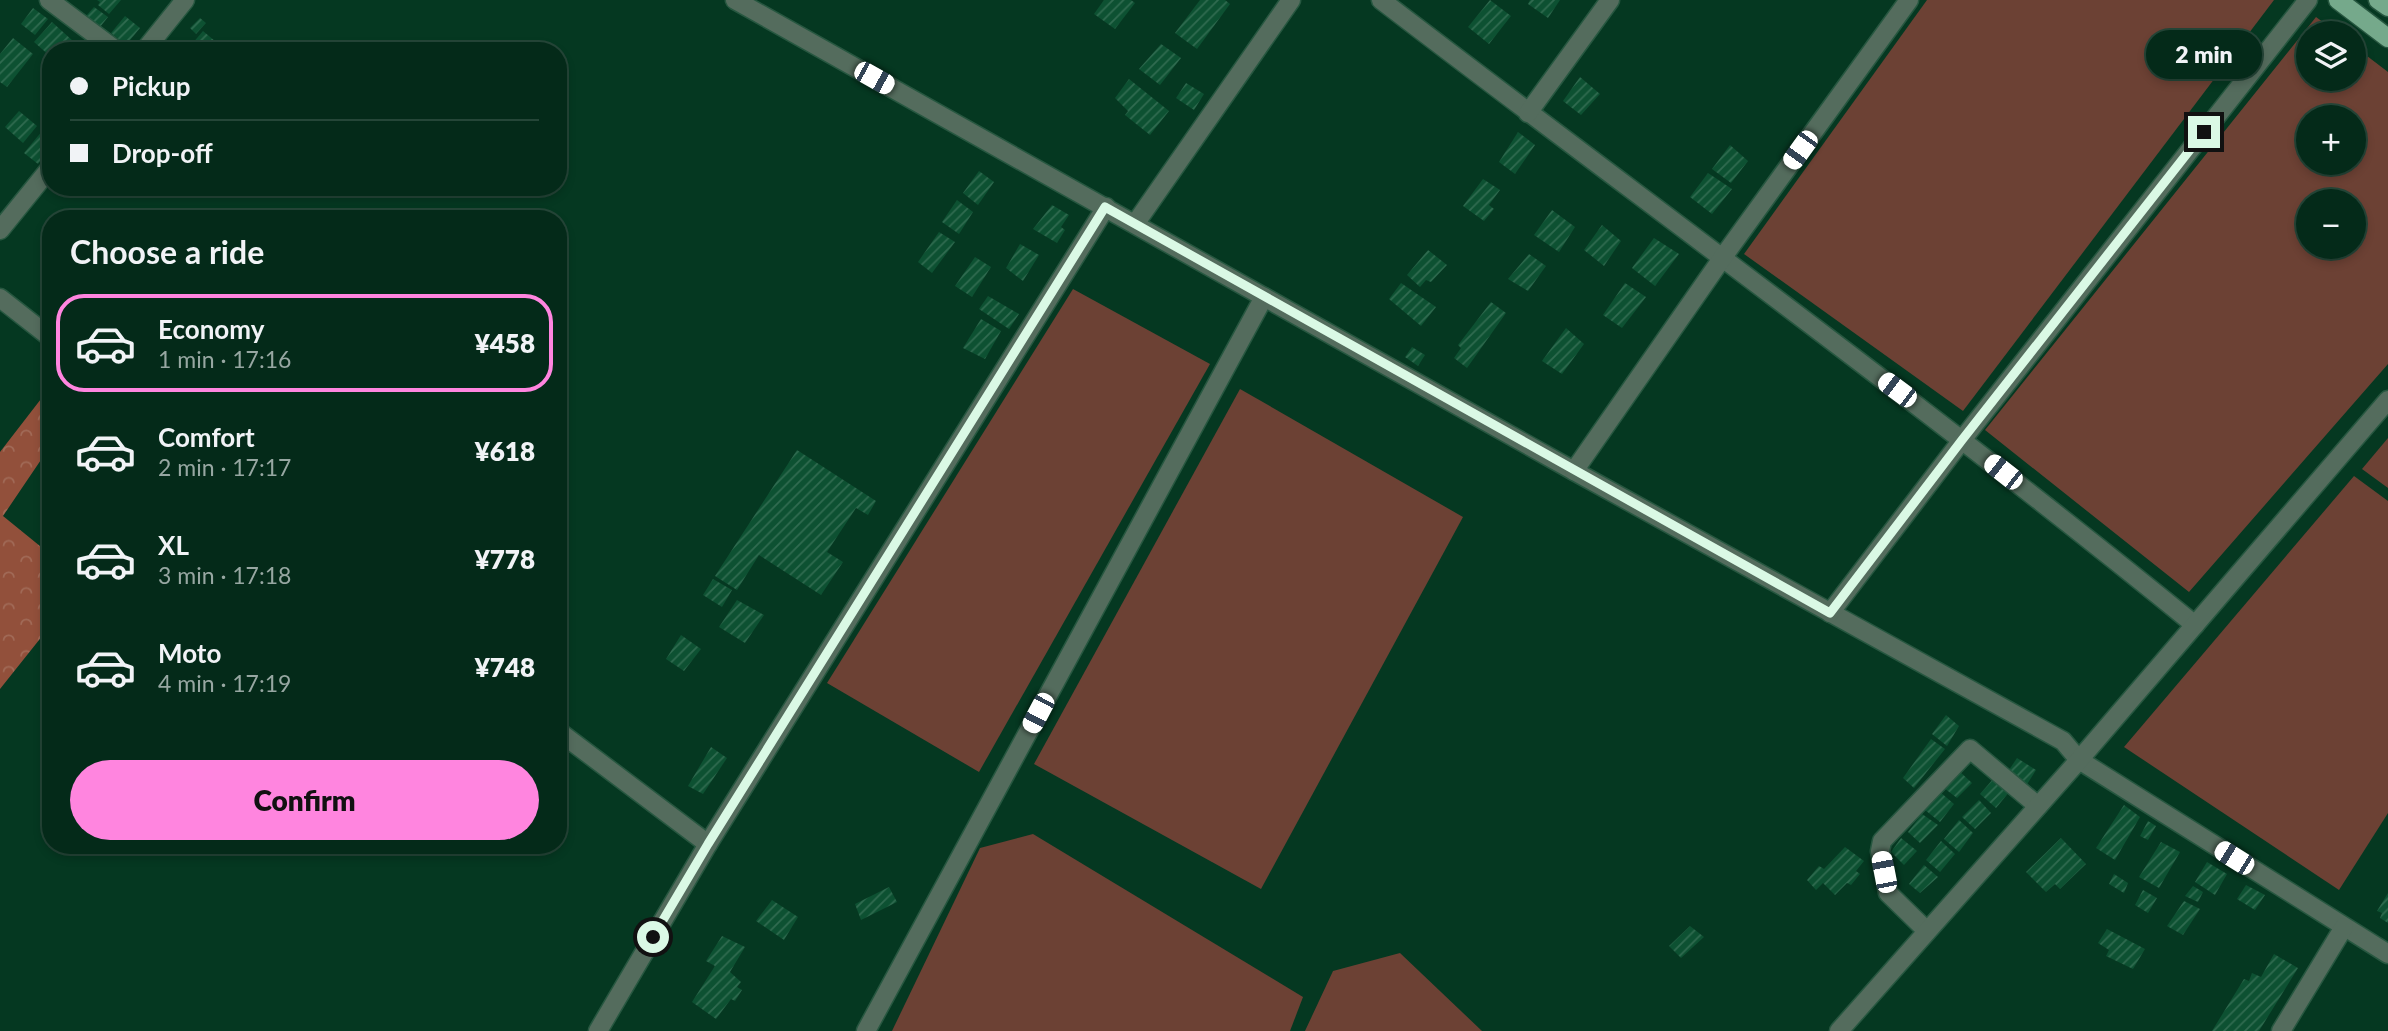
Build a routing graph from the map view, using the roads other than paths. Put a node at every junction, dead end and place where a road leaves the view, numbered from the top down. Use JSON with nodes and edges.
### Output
{"nodes":[{"id":1,"x":49,"y":0,"type":"edge"},
{"id":2,"x":185,"y":0,"type":"edge"},
{"id":3,"x":735,"y":0,"type":"edge"},
{"id":4,"x":1291,"y":0,"type":"edge"},
{"id":5,"x":1381,"y":0,"type":"edge"},
{"id":6,"x":1610,"y":0,"type":"edge"},
{"id":7,"x":1909,"y":0,"type":"edge"},
{"id":8,"x":2308,"y":0,"type":"edge"},
{"id":9,"x":2338,"y":0,"type":"edge"},
{"id":10,"x":2378,"y":0,"type":"edge"},
{"id":11,"x":2388,"y":8,"type":"edge"},
{"id":12,"x":2388,"y":38,"type":"edge"},
{"id":13,"x":105,"y":42,"type":"edge"},
{"id":14,"x":151,"y":42,"type":"edge"},
{"id":15,"x":1528,"y":113,"type":"junction"},
{"id":16,"x":42,"y":178,"type":"edge"},
{"id":17,"x":1105,"y":207,"type":"junction"},
{"id":18,"x":1135,"y":224,"type":"junction"},
{"id":19,"x":0,"y":230,"type":"edge"},
{"id":20,"x":1723,"y":257,"type":"junction"},
{"id":21,"x":1264,"y":297,"type":"junction"},
{"id":22,"x":0,"y":298,"type":"edge"},
{"id":23,"x":42,"y":331,"type":"edge"},
{"id":24,"x":2388,"y":400,"type":"edge"},
{"id":25,"x":1962,"y":440,"type":"junction"},
{"id":26,"x":1574,"y":471,"type":"junction"},
{"id":27,"x":1830,"y":613,"type":"junction"},
{"id":28,"x":2196,"y":625,"type":"junction"},
{"id":29,"x":567,"y":738,"type":"edge"},
{"id":30,"x":2079,"y":760,"type":"junction"},
{"id":31,"x":2038,"y":806,"type":"junction"},
{"id":32,"x":708,"y":844,"type":"junction"},
{"id":33,"x":2344,"y":927,"type":"junction"},
{"id":34,"x":1927,"y":931,"type":"junction"},
{"id":35,"x":2388,"y":954,"type":"edge"},
{"id":36,"x":598,"y":1031,"type":"edge"},
{"id":37,"x":866,"y":1031,"type":"edge"},
{"id":38,"x":1839,"y":1031,"type":"edge"},
{"id":39,"x":2281,"y":1031,"type":"edge"}],
"edges":[{"from":1,"to":13,"type":"street"},
{"from":2,"to":14,"type":"street"},
{"from":3,"to":17,"type":"street"},
{"from":4,"to":18,"type":"street"},
{"from":5,"to":15,"type":"street"},
{"from":6,"to":15,"type":"street"},
{"from":7,"to":20,"type":"street"},
{"from":8,"to":25,"type":"street"},
{"from":9,"to":12,"type":"main road"},
{"from":10,"to":11,"type":"main road"},
{"from":15,"to":20,"type":"street"},
{"from":16,"to":19,"type":"street"},
{"from":17,"to":18,"type":"street"},
{"from":17,"to":32,"type":"street"},
{"from":18,"to":21,"type":"street"},
{"from":20,"to":25,"type":"street"},
{"from":20,"to":26,"type":"street"},
{"from":21,"to":26,"type":"street"},
{"from":21,"to":37,"type":"street"},
{"from":22,"to":23,"type":"street"},
{"from":24,"to":28,"type":"street"},
{"from":25,"to":27,"type":"street"},
{"from":25,"to":28,"type":"street"},
{"from":26,"to":27,"type":"street"},
{"from":27,"to":30,"type":"street"},
{"from":28,"to":30,"type":"street"},
{"from":29,"to":32,"type":"street"},
{"from":30,"to":31,"type":"street"},
{"from":30,"to":33,"type":"street"},
{"from":31,"to":34,"type":"street"},
{"from":31,"to":34,"type":"street"},
{"from":32,"to":36,"type":"street"},
{"from":33,"to":35,"type":"street"},
{"from":33,"to":39,"type":"street"},
{"from":34,"to":38,"type":"street"}]}
